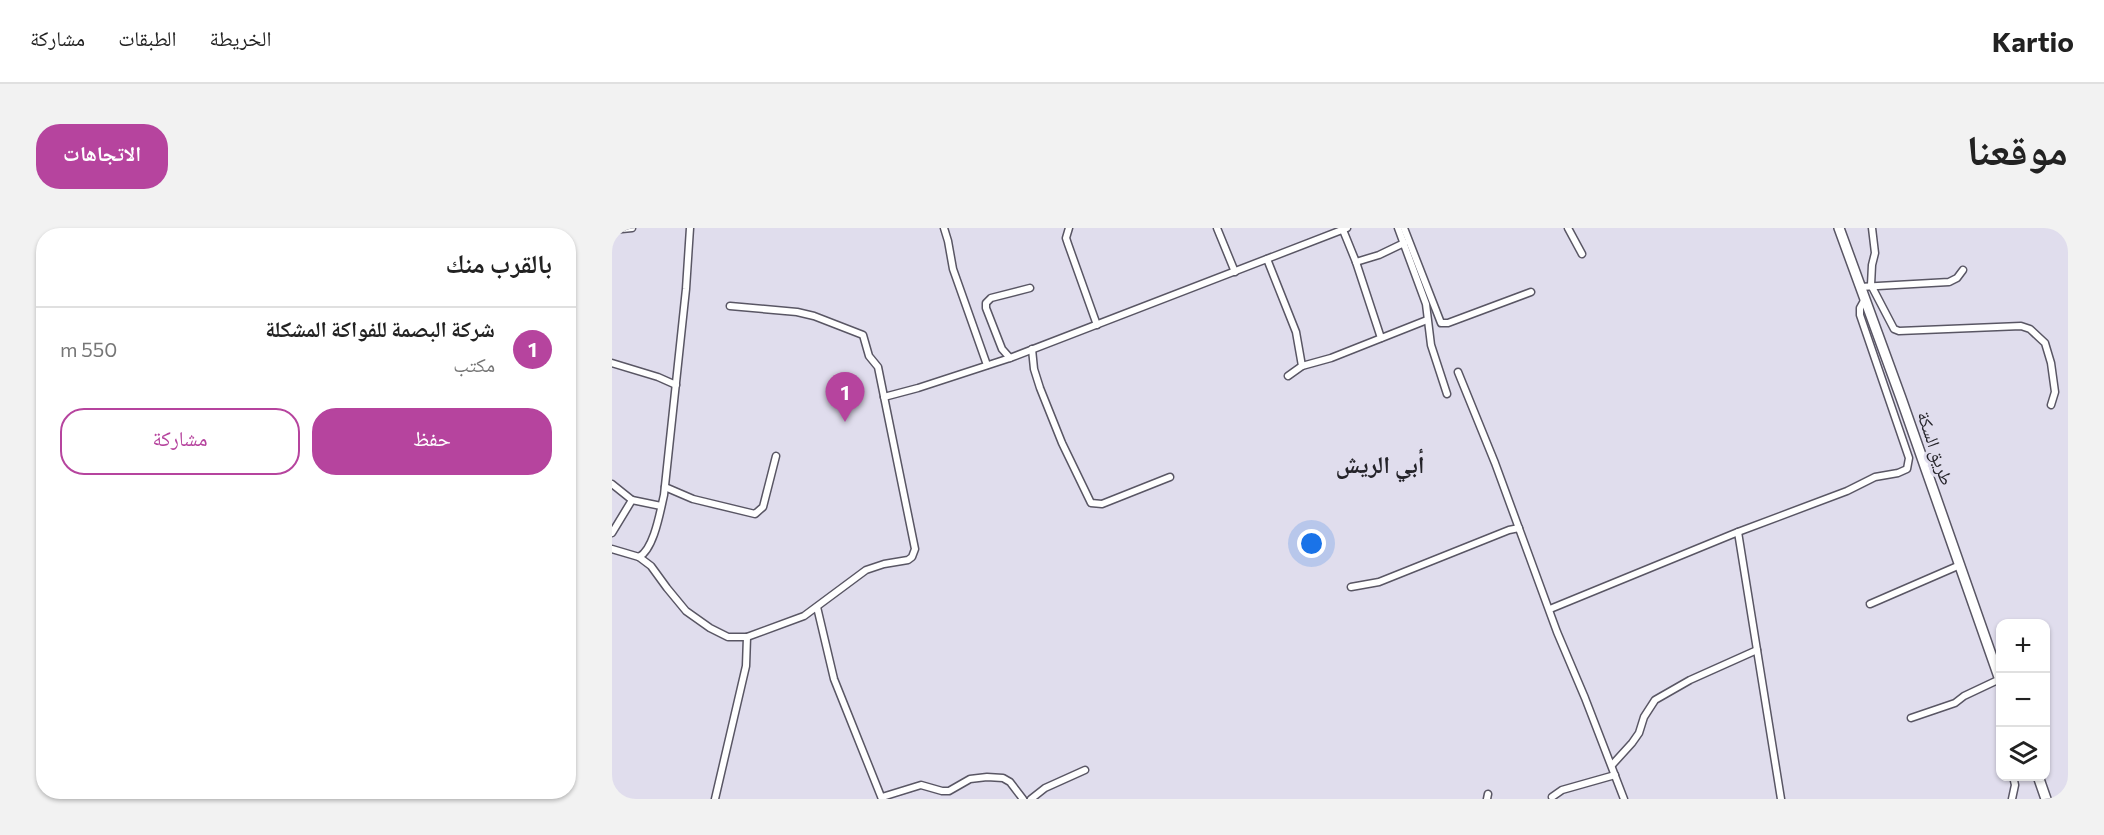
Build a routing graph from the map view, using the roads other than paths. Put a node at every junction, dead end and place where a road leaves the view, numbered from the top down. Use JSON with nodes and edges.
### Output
{"nodes":[{"id":1,"x":632,"y":228,"type":"edge"},
{"id":2,"x":690,"y":228,"type":"edge"},
{"id":3,"x":944,"y":228,"type":"edge"},
{"id":4,"x":1069,"y":228,"type":"edge"},
{"id":5,"x":1217,"y":228,"type":"edge"},
{"id":6,"x":1398,"y":228,"type":"edge"},
{"id":7,"x":1404,"y":228,"type":"edge"},
{"id":8,"x":1568,"y":228,"type":"edge"},
{"id":9,"x":1839,"y":228,"type":"edge"},
{"id":10,"x":1872,"y":228,"type":"edge"},
{"id":11,"x":1345,"y":229,"type":"edge"},
{"id":12,"x":612,"y":230,"type":"edge"},
{"id":13,"x":1404,"y":243,"type":"junction"},
{"id":14,"x":1582,"y":255,"type":"dead end"},
{"id":15,"x":1267,"y":259,"type":"junction"},
{"id":16,"x":1356,"y":262,"type":"junction"},
{"id":17,"x":1963,"y":270,"type":"dead end"},
{"id":18,"x":1235,"y":272,"type":"junction"},
{"id":19,"x":1871,"y":285,"type":"junction"},
{"id":20,"x":1860,"y":287,"type":"junction"},
{"id":21,"x":1030,"y":288,"type":"dead end"},
{"id":22,"x":1531,"y":292,"type":"dead end"},
{"id":23,"x":1865,"y":299,"type":"junction"},
{"id":24,"x":730,"y":306,"type":"dead end"},
{"id":25,"x":1427,"y":320,"type":"junction"},
{"id":26,"x":1097,"y":325,"type":"junction"},
{"id":27,"x":1382,"y":338,"type":"junction"},
{"id":28,"x":1032,"y":349,"type":"junction"},
{"id":29,"x":1010,"y":358,"type":"junction"},
{"id":30,"x":612,"y":363,"type":"edge"},
{"id":31,"x":987,"y":365,"type":"junction"},
{"id":32,"x":1302,"y":366,"type":"junction"},
{"id":33,"x":1458,"y":372,"type":"dead end"},
{"id":34,"x":1288,"y":376,"type":"dead end"},
{"id":35,"x":675,"y":384,"type":"junction"},
{"id":36,"x":1447,"y":394,"type":"dead end"},
{"id":37,"x":884,"y":397,"type":"junction"},
{"id":38,"x":2051,"y":405,"type":"dead end"},
{"id":39,"x":776,"y":456,"type":"dead end"},
{"id":40,"x":1170,"y":477,"type":"dead end"},
{"id":41,"x":612,"y":484,"type":"edge"},
{"id":42,"x":665,"y":487,"type":"junction"},
{"id":43,"x":632,"y":500,"type":"junction"},
{"id":44,"x":661,"y":507,"type":"junction"},
{"id":45,"x":1519,"y":528,"type":"junction"},
{"id":46,"x":1738,"y":532,"type":"junction"},
{"id":47,"x":612,"y":533,"type":"edge"},
{"id":48,"x":612,"y":549,"type":"edge"},
{"id":49,"x":639,"y":557,"type":"junction"},
{"id":50,"x":1960,"y":565,"type":"junction"},
{"id":51,"x":1351,"y":587,"type":"dead end"},
{"id":52,"x":1870,"y":604,"type":"dead end"},
{"id":53,"x":818,"y":607,"type":"junction"},
{"id":54,"x":1550,"y":609,"type":"junction"},
{"id":55,"x":747,"y":637,"type":"junction"},
{"id":56,"x":1756,"y":650,"type":"junction"},
{"id":57,"x":1998,"y":673,"type":"edge"},
{"id":58,"x":1996,"y":682,"type":"edge"},
{"id":59,"x":1911,"y":718,"type":"dead end"},
{"id":60,"x":1612,"y":765,"type":"junction"},
{"id":61,"x":1085,"y":770,"type":"dead end"},
{"id":62,"x":1615,"y":775,"type":"junction"},
{"id":63,"x":2014,"y":781,"type":"edge"},
{"id":64,"x":2039,"y":781,"type":"edge"},
{"id":65,"x":1552,"y":797,"type":"dead end"},
{"id":66,"x":882,"y":798,"type":"edge"},
{"id":67,"x":715,"y":799,"type":"edge"},
{"id":68,"x":1023,"y":799,"type":"edge"},
{"id":69,"x":1030,"y":799,"type":"edge"},
{"id":70,"x":1624,"y":799,"type":"edge"},
{"id":71,"x":1781,"y":799,"type":"edge"},
{"id":72,"x":2012,"y":799,"type":"edge"},
{"id":73,"x":2046,"y":799,"type":"edge"}],
"edges":[{"from":1,"to":12,"type":"street"},
{"from":2,"to":35,"type":"street"},
{"from":3,"to":31,"type":"street"},
{"from":4,"to":26,"type":"street"},
{"from":5,"to":18,"type":"street"},
{"from":6,"to":13,"type":"street"},
{"from":7,"to":22,"type":"street"},
{"from":8,"to":14,"type":"street"},
{"from":9,"to":20,"type":"main road","name":"طريق السكة"},
{"from":10,"to":19,"type":"street"},
{"from":11,"to":15,"type":"street"},
{"from":11,"to":16,"type":"street"},
{"from":13,"to":16,"type":"street"},
{"from":13,"to":25,"type":"street"},
{"from":15,"to":18,"type":"street"},
{"from":15,"to":32,"type":"street"},
{"from":16,"to":27,"type":"street"},
{"from":17,"to":19,"type":"street"},
{"from":18,"to":26,"type":"street"},
{"from":19,"to":20,"type":"street"},
{"from":19,"to":38,"type":"street"},
{"from":20,"to":23,"type":"main road","name":"طريق السكة"},
{"from":21,"to":29,"type":"street"},
{"from":23,"to":46,"type":"street"},
{"from":23,"to":50,"type":"main road","name":"طريق السكة"},
{"from":24,"to":37,"type":"street"},
{"from":25,"to":27,"type":"street"},
{"from":25,"to":36,"type":"street"},
{"from":26,"to":28,"type":"street"},
{"from":27,"to":32,"type":"street"},
{"from":28,"to":29,"type":"street"},
{"from":28,"to":40,"type":"street"},
{"from":29,"to":31,"type":"street"},
{"from":30,"to":35,"type":"street"},
{"from":31,"to":37,"type":"street"},
{"from":32,"to":34,"type":"street"},
{"from":33,"to":45,"type":"street"},
{"from":35,"to":42,"type":"street"},
{"from":37,"to":53,"type":"street"},
{"from":39,"to":42,"type":"street"},
{"from":41,"to":43,"type":"street"},
{"from":42,"to":44,"type":"street"},
{"from":43,"to":44,"type":"street"},
{"from":43,"to":47,"type":"street"},
{"from":44,"to":49,"type":"street"},
{"from":45,"to":51,"type":"street"},
{"from":45,"to":54,"type":"street"},
{"from":46,"to":54,"type":"street"},
{"from":46,"to":56,"type":"street"},
{"from":48,"to":49,"type":"street"},
{"from":49,"to":55,"type":"street"},
{"from":50,"to":52,"type":"street"},
{"from":50,"to":57,"type":"main road","name":"طريق السكة"},
{"from":53,"to":55,"type":"street"},
{"from":53,"to":66,"type":"street"},
{"from":54,"to":60,"type":"street"},
{"from":55,"to":67,"type":"street"},
{"from":56,"to":60,"type":"street"},
{"from":56,"to":71,"type":"street"},
{"from":58,"to":59,"type":"street"},
{"from":60,"to":62,"type":"street"},
{"from":61,"to":69,"type":"street"},
{"from":62,"to":65,"type":"street"},
{"from":62,"to":70,"type":"street"},
{"from":63,"to":72,"type":"street"},
{"from":64,"to":73,"type":"main road"},
{"from":66,"to":68,"type":"street"}]}
